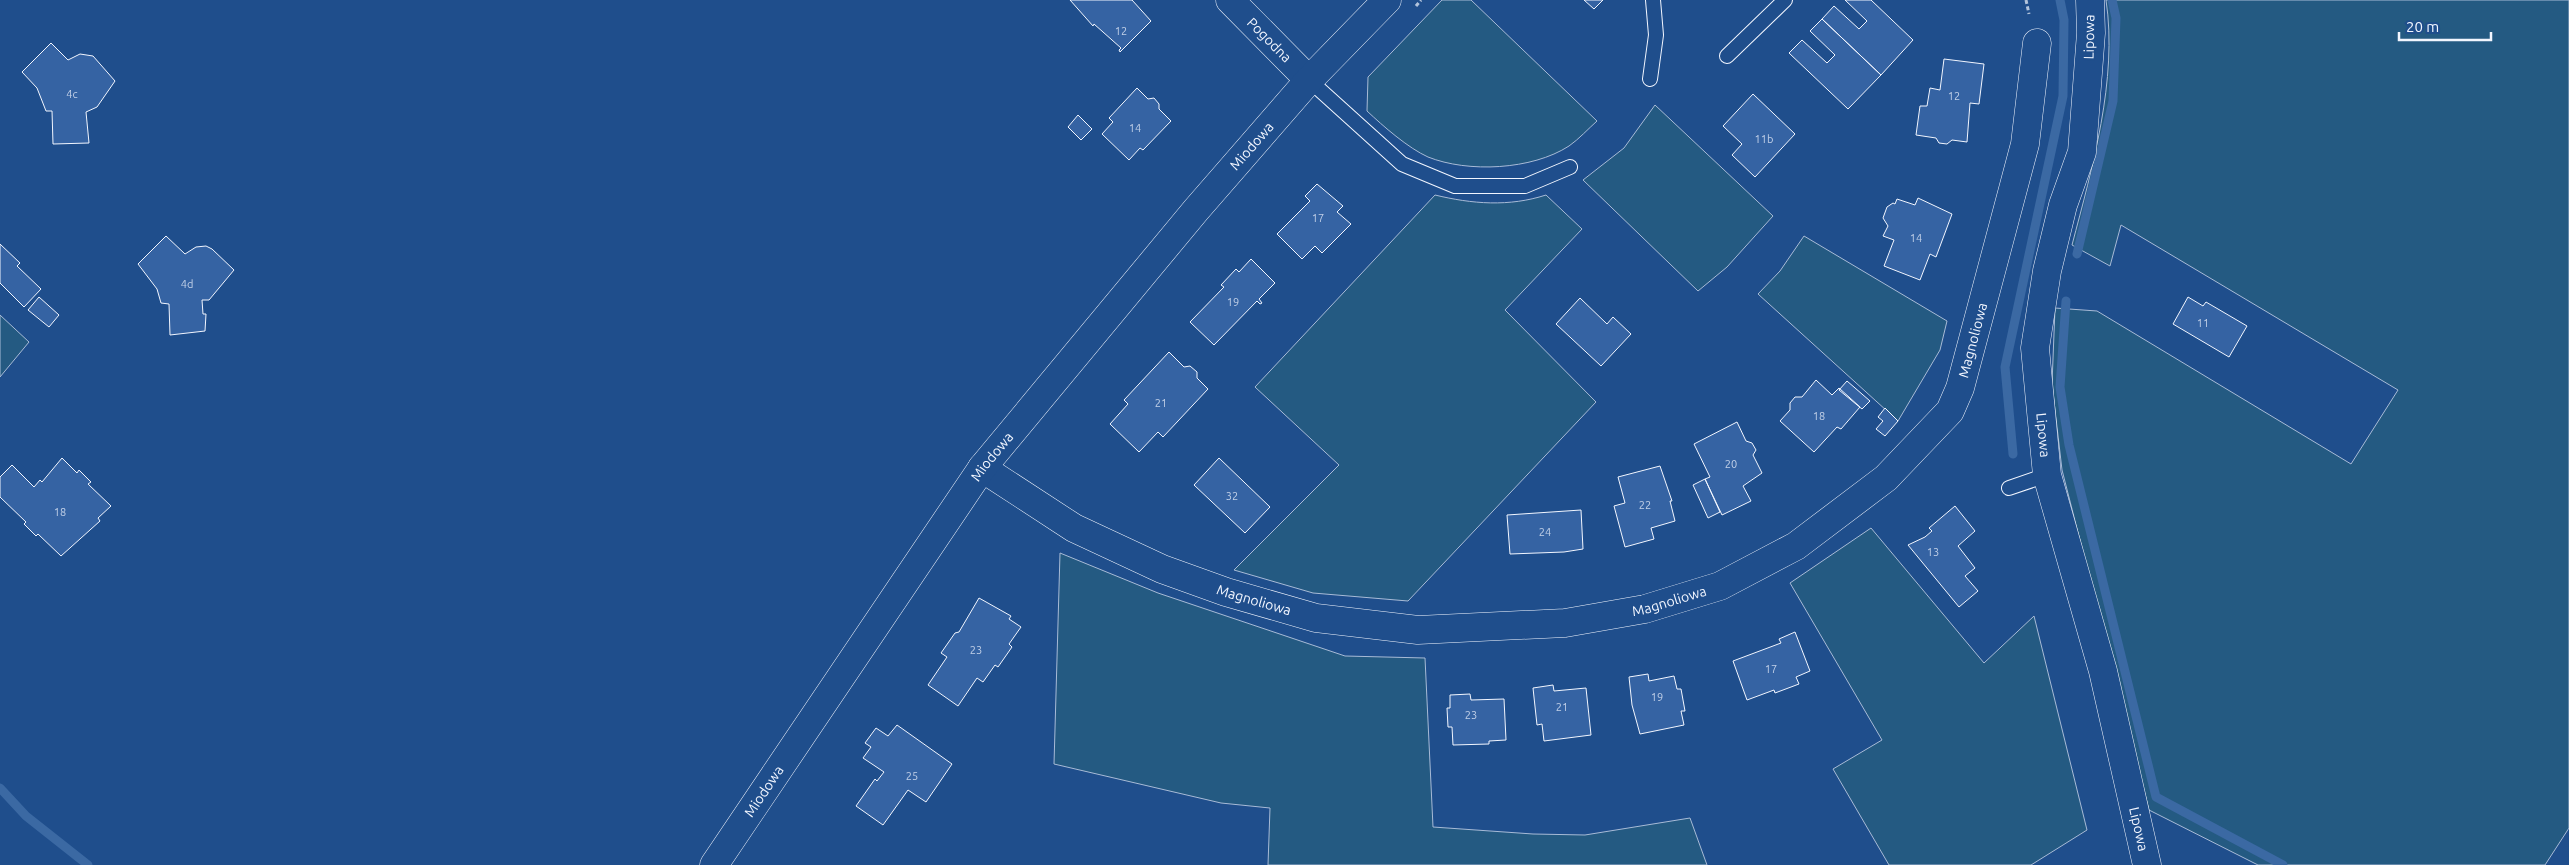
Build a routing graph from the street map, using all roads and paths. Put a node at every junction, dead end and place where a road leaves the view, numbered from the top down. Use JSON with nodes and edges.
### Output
{"nodes":[{"id":1,"x":1230,"y":0,"type":"edge"},
{"id":2,"x":1387,"y":0,"type":"edge"},
{"id":3,"x":1653,"y":0,"type":"edge"},
{"id":4,"x":1785,"y":0,"type":"edge"},
{"id":5,"x":2090,"y":0,"type":"edge"},
{"id":6,"x":2036,"y":44,"type":"dead end"},
{"id":7,"x":1727,"y":56,"type":"dead end"},
{"id":8,"x":1650,"y":79,"type":"dead end"},
{"id":9,"x":1309,"y":80,"type":"junction"},
{"id":10,"x":1570,"y":167,"type":"dead end"},
{"id":11,"x":982,"y":468,"type":"junction"},
{"id":12,"x":2048,"y":475,"type":"junction"},
{"id":13,"x":2009,"y":488,"type":"dead end"},
{"id":14,"x":714,"y":865,"type":"edge"},
{"id":15,"x":2147,"y":865,"type":"edge"}],
"edges":[{"from":1,"to":9,"type":"street","name":"Pogodna"},
{"from":2,"to":9,"type":"street","name":"Miodowa"},
{"from":3,"to":8,"type":"lane"},
{"from":4,"to":7,"type":"lane"},
{"from":5,"to":12,"type":"street","name":"Lipowa"},
{"from":6,"to":11,"type":"street","name":"Magnoliowa"},
{"from":9,"to":10,"type":"lane"},
{"from":9,"to":11,"type":"street","name":"Miodowa"},
{"from":11,"to":14,"type":"street","name":"Miodowa"},
{"from":12,"to":13,"type":"lane"},
{"from":12,"to":15,"type":"street","name":"Lipowa"}]}
